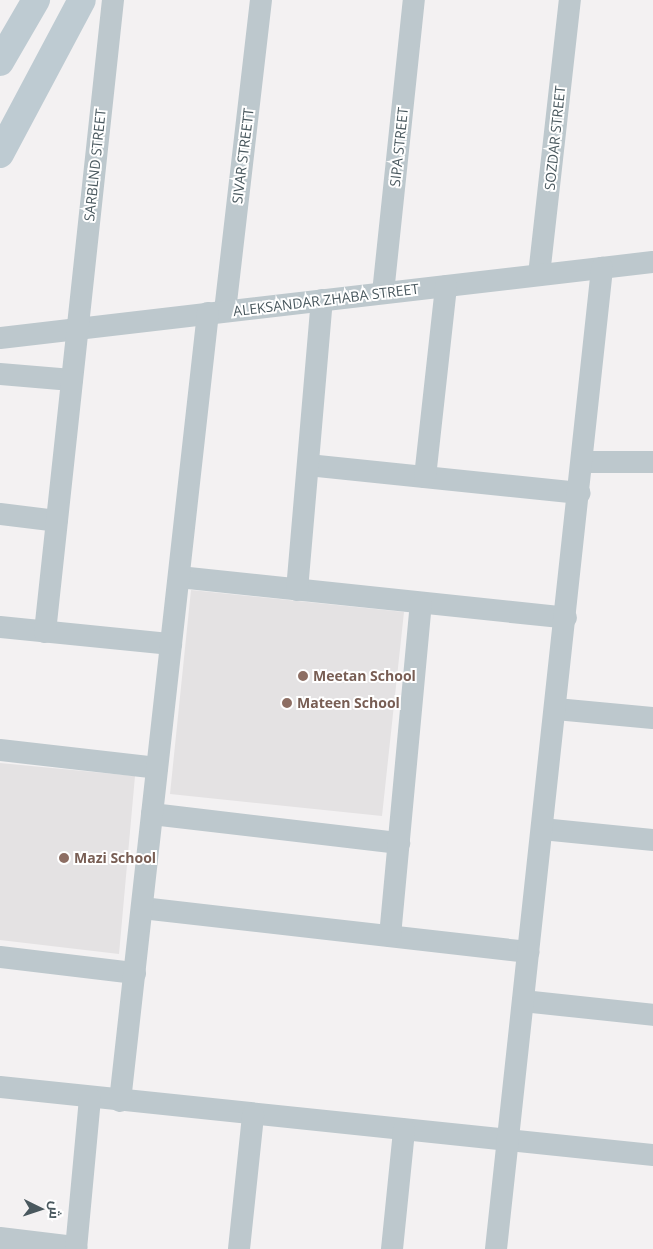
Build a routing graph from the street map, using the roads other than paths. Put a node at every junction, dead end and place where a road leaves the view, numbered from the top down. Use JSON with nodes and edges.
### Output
{"nodes":[{"id":1,"x":36,"y":0,"type":"edge"},
{"id":2,"x":82,"y":0,"type":"edge"},
{"id":3,"x":113,"y":0,"type":"edge"},
{"id":4,"x":261,"y":0,"type":"edge"},
{"id":5,"x":414,"y":0,"type":"edge"},
{"id":6,"x":570,"y":0,"type":"edge"},
{"id":7,"x":4,"y":46,"type":"edge"},
{"id":8,"x":0,"y":154,"type":"edge"},
{"id":9,"x":653,"y":262,"type":"edge"},
{"id":10,"x":602,"y":268,"type":"junction"},
{"id":11,"x":540,"y":275,"type":"junction"},
{"id":12,"x":446,"y":286,"type":"junction"},
{"id":13,"x":383,"y":293,"type":"junction"},
{"id":14,"x":322,"y":300,"type":"junction"},
{"id":15,"x":216,"y":312,"type":"junction"},
{"id":16,"x":77,"y":330,"type":"junction"},
{"id":17,"x":0,"y":338,"type":"edge"},
{"id":18,"x":0,"y":374,"type":"edge"},
{"id":19,"x":72,"y":380,"type":"junction"},
{"id":20,"x":583,"y":462,"type":"junction"},
{"id":21,"x":653,"y":462,"type":"edge"},
{"id":22,"x":308,"y":465,"type":"junction"},
{"id":23,"x":425,"y":477,"type":"junction"},
{"id":24,"x":580,"y":493,"type":"junction"},
{"id":25,"x":0,"y":514,"type":"edge"},
{"id":26,"x":57,"y":521,"type":"junction"},
{"id":27,"x":178,"y":578,"type":"junction"},
{"id":28,"x":298,"y":590,"type":"junction"},
{"id":29,"x":421,"y":603,"type":"junction"},
{"id":30,"x":566,"y":618,"type":"junction"},
{"id":31,"x":0,"y":628,"type":"edge"},
{"id":32,"x":45,"y":632,"type":"junction"},
{"id":33,"x":171,"y":644,"type":"junction"},
{"id":34,"x":556,"y":709,"type":"junction"},
{"id":35,"x":653,"y":718,"type":"edge"},
{"id":36,"x":0,"y":750,"type":"edge"},
{"id":37,"x":157,"y":768,"type":"junction"},
{"id":38,"x":152,"y":814,"type":"junction"},
{"id":39,"x":542,"y":829,"type":"junction"},
{"id":40,"x":653,"y":840,"type":"edge"},
{"id":41,"x":399,"y":843,"type":"junction"},
{"id":42,"x":142,"y":908,"type":"junction"},
{"id":43,"x":390,"y":936,"type":"junction"},
{"id":44,"x":529,"y":952,"type":"junction"},
{"id":45,"x":0,"y":957,"type":"edge"},
{"id":46,"x":135,"y":973,"type":"junction"},
{"id":47,"x":524,"y":1001,"type":"junction"},
{"id":48,"x":652,"y":1009,"type":"edge"},
{"id":49,"x":0,"y":1087,"type":"edge"},
{"id":50,"x":90,"y":1099,"type":"junction"},
{"id":51,"x":120,"y":1101,"type":"junction"},
{"id":52,"x":253,"y":1115,"type":"junction"},
{"id":53,"x":404,"y":1130,"type":"junction"},
{"id":54,"x":507,"y":1141,"type":"junction"},
{"id":55,"x":653,"y":1155,"type":"edge"},
{"id":56,"x":0,"y":1238,"type":"edge"},
{"id":57,"x":76,"y":1248,"type":"edge"},
{"id":58,"x":239,"y":1249,"type":"edge"},
{"id":59,"x":392,"y":1249,"type":"edge"},
{"id":60,"x":496,"y":1249,"type":"edge"}],
"edges":[{"from":1,"to":7,"type":"main road"},
{"from":2,"to":8,"type":"main road"},
{"from":3,"to":16,"type":"street","name":"SARBLND STREET"},
{"from":4,"to":15,"type":"street","name":"SIVAR STREETT"},
{"from":5,"to":13,"type":"street","name":"SIPA STREET"},
{"from":6,"to":11,"type":"street","name":"SOZDAR STREET"},
{"from":9,"to":10,"type":"street","name":"ALEKSANDAR ZHABA STREET"},
{"from":10,"to":11,"type":"street","name":"ALEKSANDAR ZHABA STREET"},
{"from":10,"to":20,"type":"street"},
{"from":11,"to":12,"type":"street","name":"ALEKSANDAR ZHABA STREET"},
{"from":12,"to":13,"type":"street","name":"ALEKSANDAR ZHABA STREET"},
{"from":12,"to":23,"type":"street"},
{"from":13,"to":14,"type":"street","name":"ALEKSANDAR ZHABA STREET"},
{"from":14,"to":15,"type":"street","name":"ALEKSANDAR ZHABA STREET"},
{"from":14,"to":22,"type":"street"},
{"from":15,"to":16,"type":"street","name":"ALEKSANDAR ZHABA STREET"},
{"from":15,"to":27,"type":"street","name":"SIVAR STREETT"},
{"from":16,"to":17,"type":"street","name":"ALEKSANDAR ZHABA STREET"},
{"from":16,"to":19,"type":"street","name":"SARBLND STREET"},
{"from":18,"to":19,"type":"street"},
{"from":19,"to":26,"type":"street","name":"SARBLND STREET"},
{"from":20,"to":21,"type":"street"},
{"from":20,"to":24,"type":"street"},
{"from":22,"to":23,"type":"street"},
{"from":22,"to":28,"type":"street"},
{"from":23,"to":24,"type":"street"},
{"from":24,"to":30,"type":"street"},
{"from":25,"to":26,"type":"street"},
{"from":26,"to":32,"type":"street","name":"SARBLND STREET"},
{"from":27,"to":28,"type":"street"},
{"from":27,"to":33,"type":"street","name":"SIVAR STREETT"},
{"from":28,"to":29,"type":"street"},
{"from":29,"to":30,"type":"street"},
{"from":29,"to":41,"type":"street"},
{"from":30,"to":34,"type":"street"},
{"from":31,"to":32,"type":"street"},
{"from":32,"to":33,"type":"street"},
{"from":33,"to":37,"type":"street","name":"SIVAR STREETT"},
{"from":34,"to":35,"type":"street"},
{"from":34,"to":39,"type":"street"},
{"from":36,"to":37,"type":"street"},
{"from":37,"to":38,"type":"street","name":"SIVAR STREETT"},
{"from":38,"to":41,"type":"street"},
{"from":38,"to":42,"type":"street","name":"SIVAR STREETT"},
{"from":39,"to":40,"type":"street"},
{"from":39,"to":44,"type":"street"},
{"from":41,"to":43,"type":"street"},
{"from":42,"to":43,"type":"street"},
{"from":42,"to":46,"type":"street","name":"SIVAR STREETT"},
{"from":43,"to":44,"type":"street"},
{"from":44,"to":47,"type":"street"},
{"from":45,"to":46,"type":"street"},
{"from":46,"to":51,"type":"street","name":"SIVAR STREETT"},
{"from":47,"to":48,"type":"street"},
{"from":47,"to":54,"type":"street"},
{"from":49,"to":50,"type":"street"},
{"from":50,"to":51,"type":"street"},
{"from":50,"to":57,"type":"street"},
{"from":51,"to":52,"type":"street"},
{"from":52,"to":53,"type":"street"},
{"from":52,"to":58,"type":"street"},
{"from":53,"to":54,"type":"street"},
{"from":53,"to":59,"type":"street"},
{"from":54,"to":55,"type":"street"},
{"from":54,"to":60,"type":"street"},
{"from":56,"to":57,"type":"street"}]}
